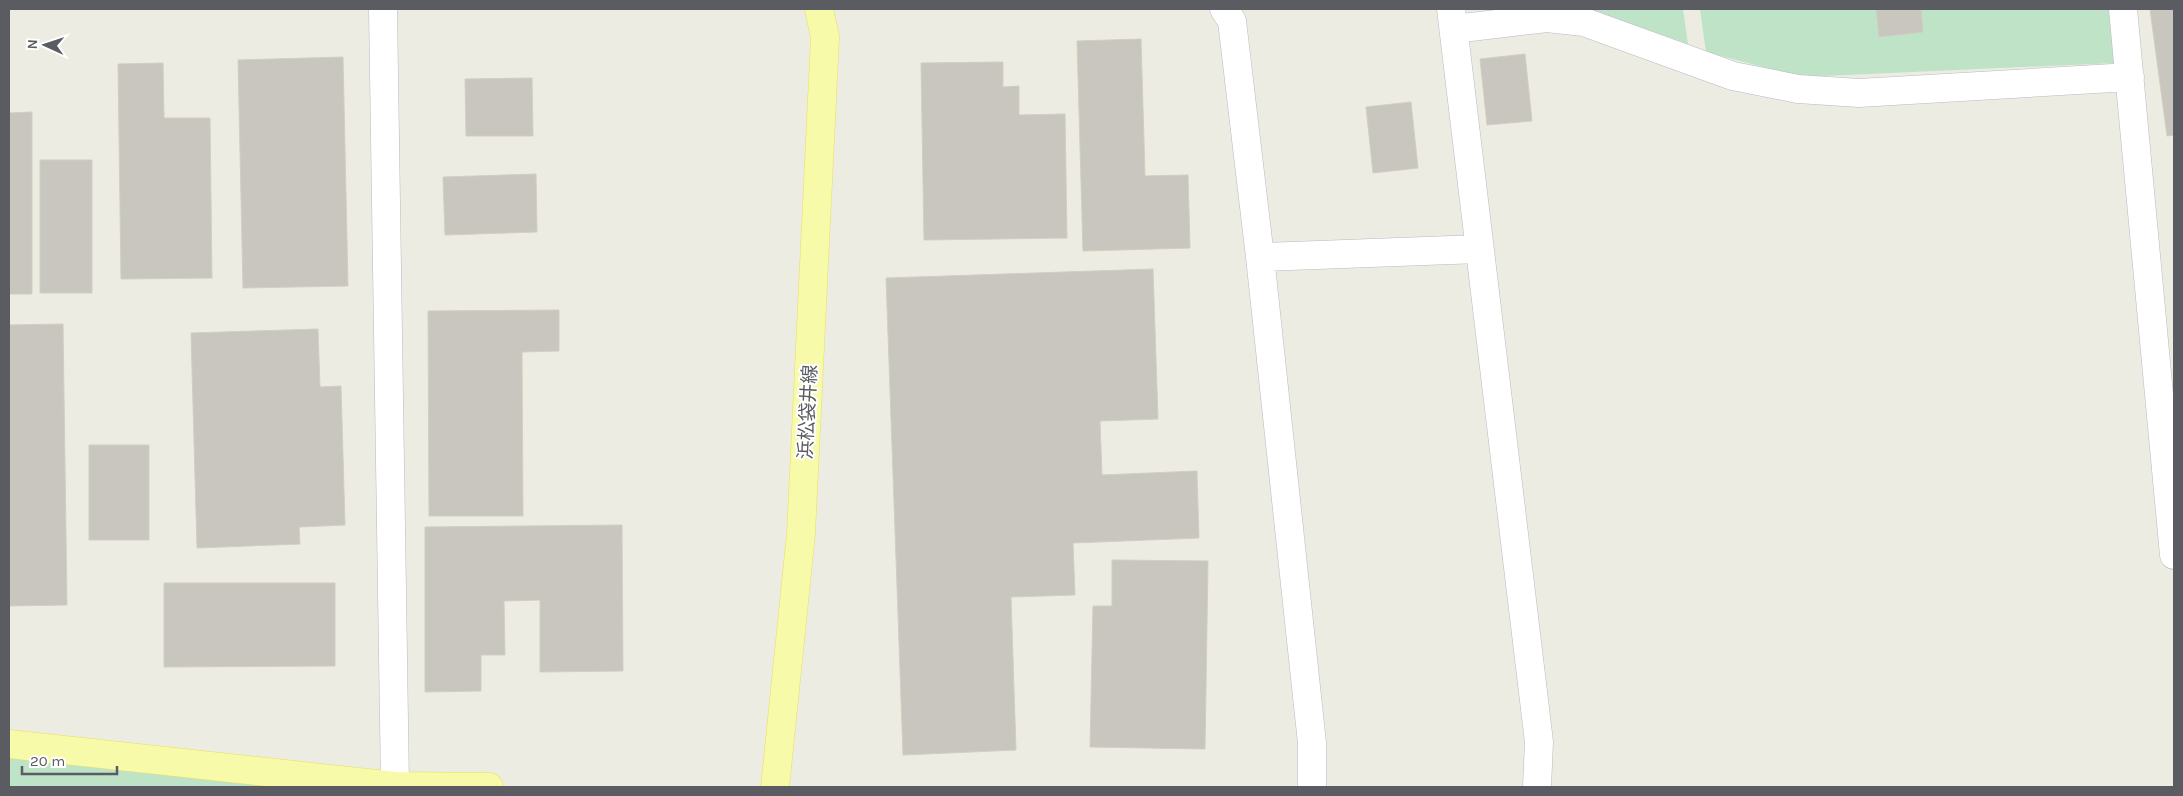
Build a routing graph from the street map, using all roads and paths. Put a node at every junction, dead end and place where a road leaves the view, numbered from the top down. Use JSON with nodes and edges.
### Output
{"nodes":[{"id":1,"x":383,"y":9,"type":"edge"},
{"id":2,"x":820,"y":9,"type":"edge"},
{"id":3,"x":836,"y":9,"type":"edge"},
{"id":4,"x":1224,"y":9,"type":"edge"},
{"id":5,"x":2123,"y":9,"type":"edge"},
{"id":6,"x":1452,"y":19,"type":"edge"},
{"id":7,"x":825,"y":37,"type":"junction"},
{"id":8,"x":2130,"y":77,"type":"junction"},
{"id":9,"x":1479,"y":249,"type":"junction"},
{"id":10,"x":1260,"y":257,"type":"junction"},
{"id":11,"x":2174,"y":555,"type":"edge"},
{"id":12,"x":9,"y":744,"type":"edge"},
{"id":13,"x":395,"y":786,"type":"junction"},
{"id":14,"x":489,"y":787,"type":"edge"},
{"id":15,"x":775,"y":787,"type":"edge"},
{"id":16,"x":1312,"y":787,"type":"edge"},
{"id":17,"x":1537,"y":787,"type":"edge"}],
"edges":[{"from":1,"to":13,"type":"street"},
{"from":2,"to":7,"type":"main road","name":"浜松袋井線"},
{"from":3,"to":7,"type":"main road","name":"浜松袋井線"},
{"from":4,"to":10,"type":"street"},
{"from":5,"to":8,"type":"street"},
{"from":6,"to":8,"type":"street"},
{"from":6,"to":9,"type":"street"},
{"from":7,"to":15,"type":"main road","name":"浜松袋井線"},
{"from":8,"to":11,"type":"street"},
{"from":9,"to":10,"type":"street"},
{"from":9,"to":17,"type":"street"},
{"from":10,"to":16,"type":"street"},
{"from":12,"to":13,"type":"main road"},
{"from":13,"to":14,"type":"main road"}]}
